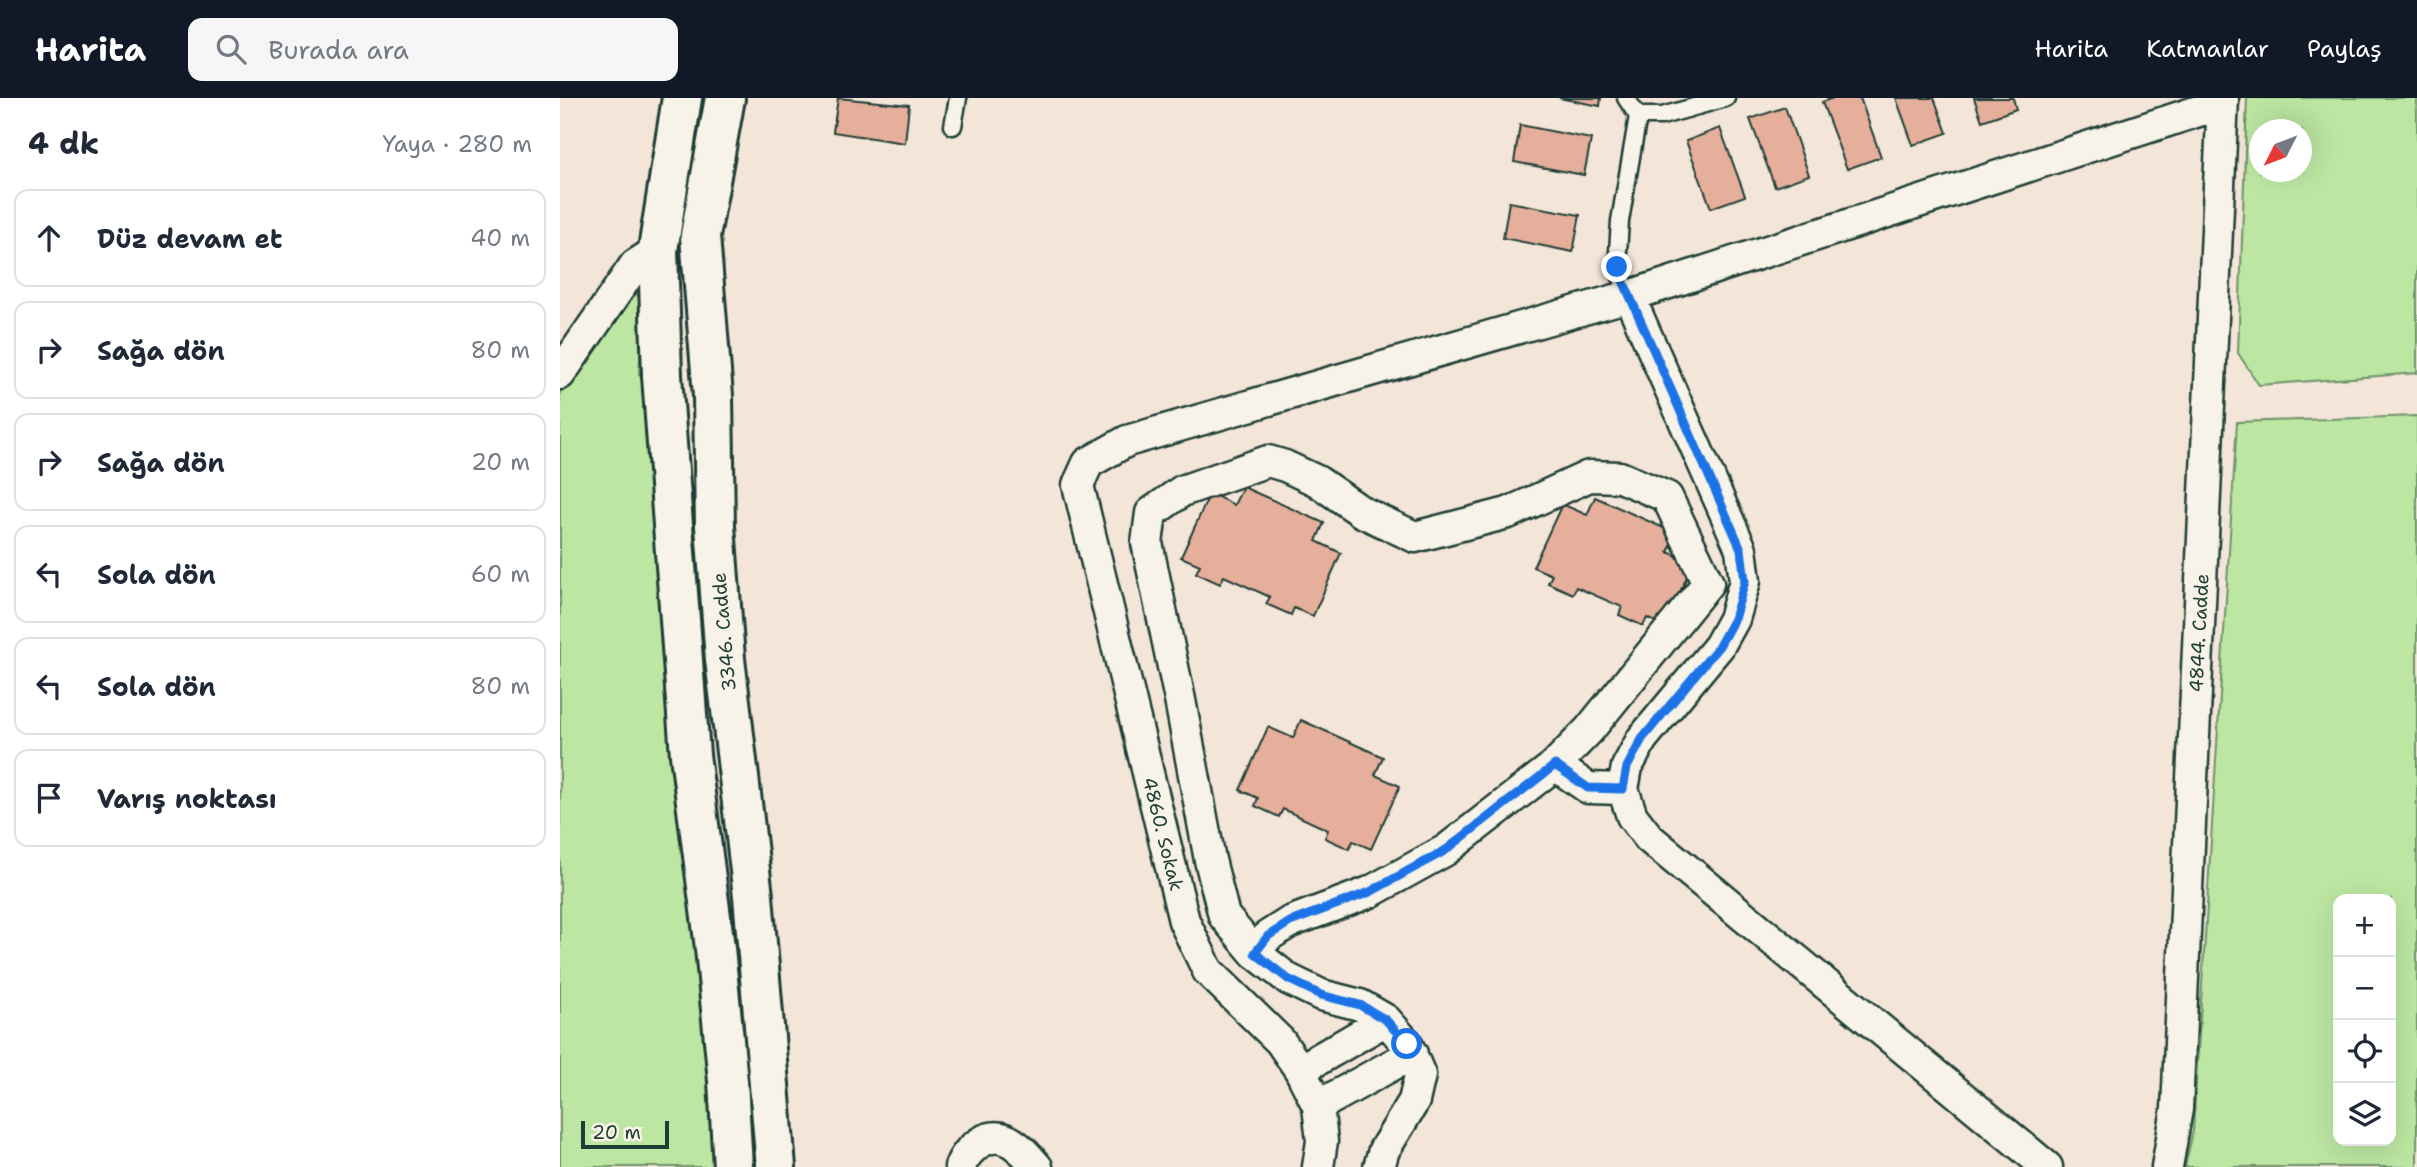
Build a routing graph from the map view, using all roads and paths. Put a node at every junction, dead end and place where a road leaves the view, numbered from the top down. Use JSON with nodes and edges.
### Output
{"nodes":[{"id":1,"x":682,"y":98,"type":"edge"},
{"id":2,"x":725,"y":98,"type":"edge"},
{"id":3,"x":958,"y":98,"type":"edge"},
{"id":4,"x":1626,"y":98,"type":"edge"},
{"id":5,"x":1726,"y":98,"type":"edge"},
{"id":6,"x":2223,"y":100,"type":"edge"},
{"id":7,"x":1638,"y":116,"type":"junction"},
{"id":8,"x":953,"y":126,"type":"dead end"},
{"id":9,"x":701,"y":236,"type":"junction"},
{"id":10,"x":658,"y":250,"type":"junction"},
{"id":11,"x":1629,"y":296,"type":"junction"},
{"id":12,"x":560,"y":374,"type":"edge"},
{"id":13,"x":1555,"y":765,"type":"junction"},
{"id":14,"x":1623,"y":789,"type":"junction"},
{"id":15,"x":1255,"y":953,"type":"junction"},
{"id":16,"x":1386,"y":1020,"type":"junction"},
{"id":17,"x":1412,"y":1054,"type":"junction"},
{"id":18,"x":1300,"y":1070,"type":"junction"},
{"id":19,"x":1318,"y":1106,"type":"junction"},
{"id":20,"x":733,"y":1167,"type":"edge"},
{"id":21,"x":776,"y":1167,"type":"edge"},
{"id":22,"x":960,"y":1167,"type":"edge"},
{"id":23,"x":1037,"y":1167,"type":"edge"},
{"id":24,"x":1318,"y":1167,"type":"edge"},
{"id":25,"x":1379,"y":1167,"type":"edge"},
{"id":26,"x":2047,"y":1167,"type":"edge"},
{"id":27,"x":2166,"y":1167,"type":"edge"}],
"edges":[{"from":1,"to":10,"type":"street"},
{"from":2,"to":9,"type":"street","name":"3346. Cadde"},
{"from":3,"to":8,"type":"lane"},
{"from":4,"to":7,"type":"lane"},
{"from":5,"to":7,"type":"lane"},
{"from":6,"to":11,"type":"street"},
{"from":6,"to":27,"type":"street","name":"4844. Cadde"},
{"from":7,"to":11,"type":"lane"},
{"from":9,"to":10,"type":"street"},
{"from":9,"to":21,"type":"street","name":"3346. Cadde"},
{"from":10,"to":12,"type":"street"},
{"from":10,"to":20,"type":"street"},
{"from":11,"to":14,"type":"street"},
{"from":11,"to":18,"type":"street","name":"4860. Sokak"},
{"from":13,"to":14,"type":"street"},
{"from":13,"to":15,"type":"street"},
{"from":13,"to":15,"type":"street"},
{"from":14,"to":26,"type":"street"},
{"from":15,"to":16,"type":"street"},
{"from":16,"to":17,"type":"street"},
{"from":16,"to":18,"type":"street"},
{"from":17,"to":19,"type":"street"},
{"from":17,"to":25,"type":"street"},
{"from":18,"to":19,"type":"street","name":"4860. Sokak"},
{"from":19,"to":24,"type":"street","name":"4860. Sokak"},
{"from":22,"to":23,"type":"street"}]}
